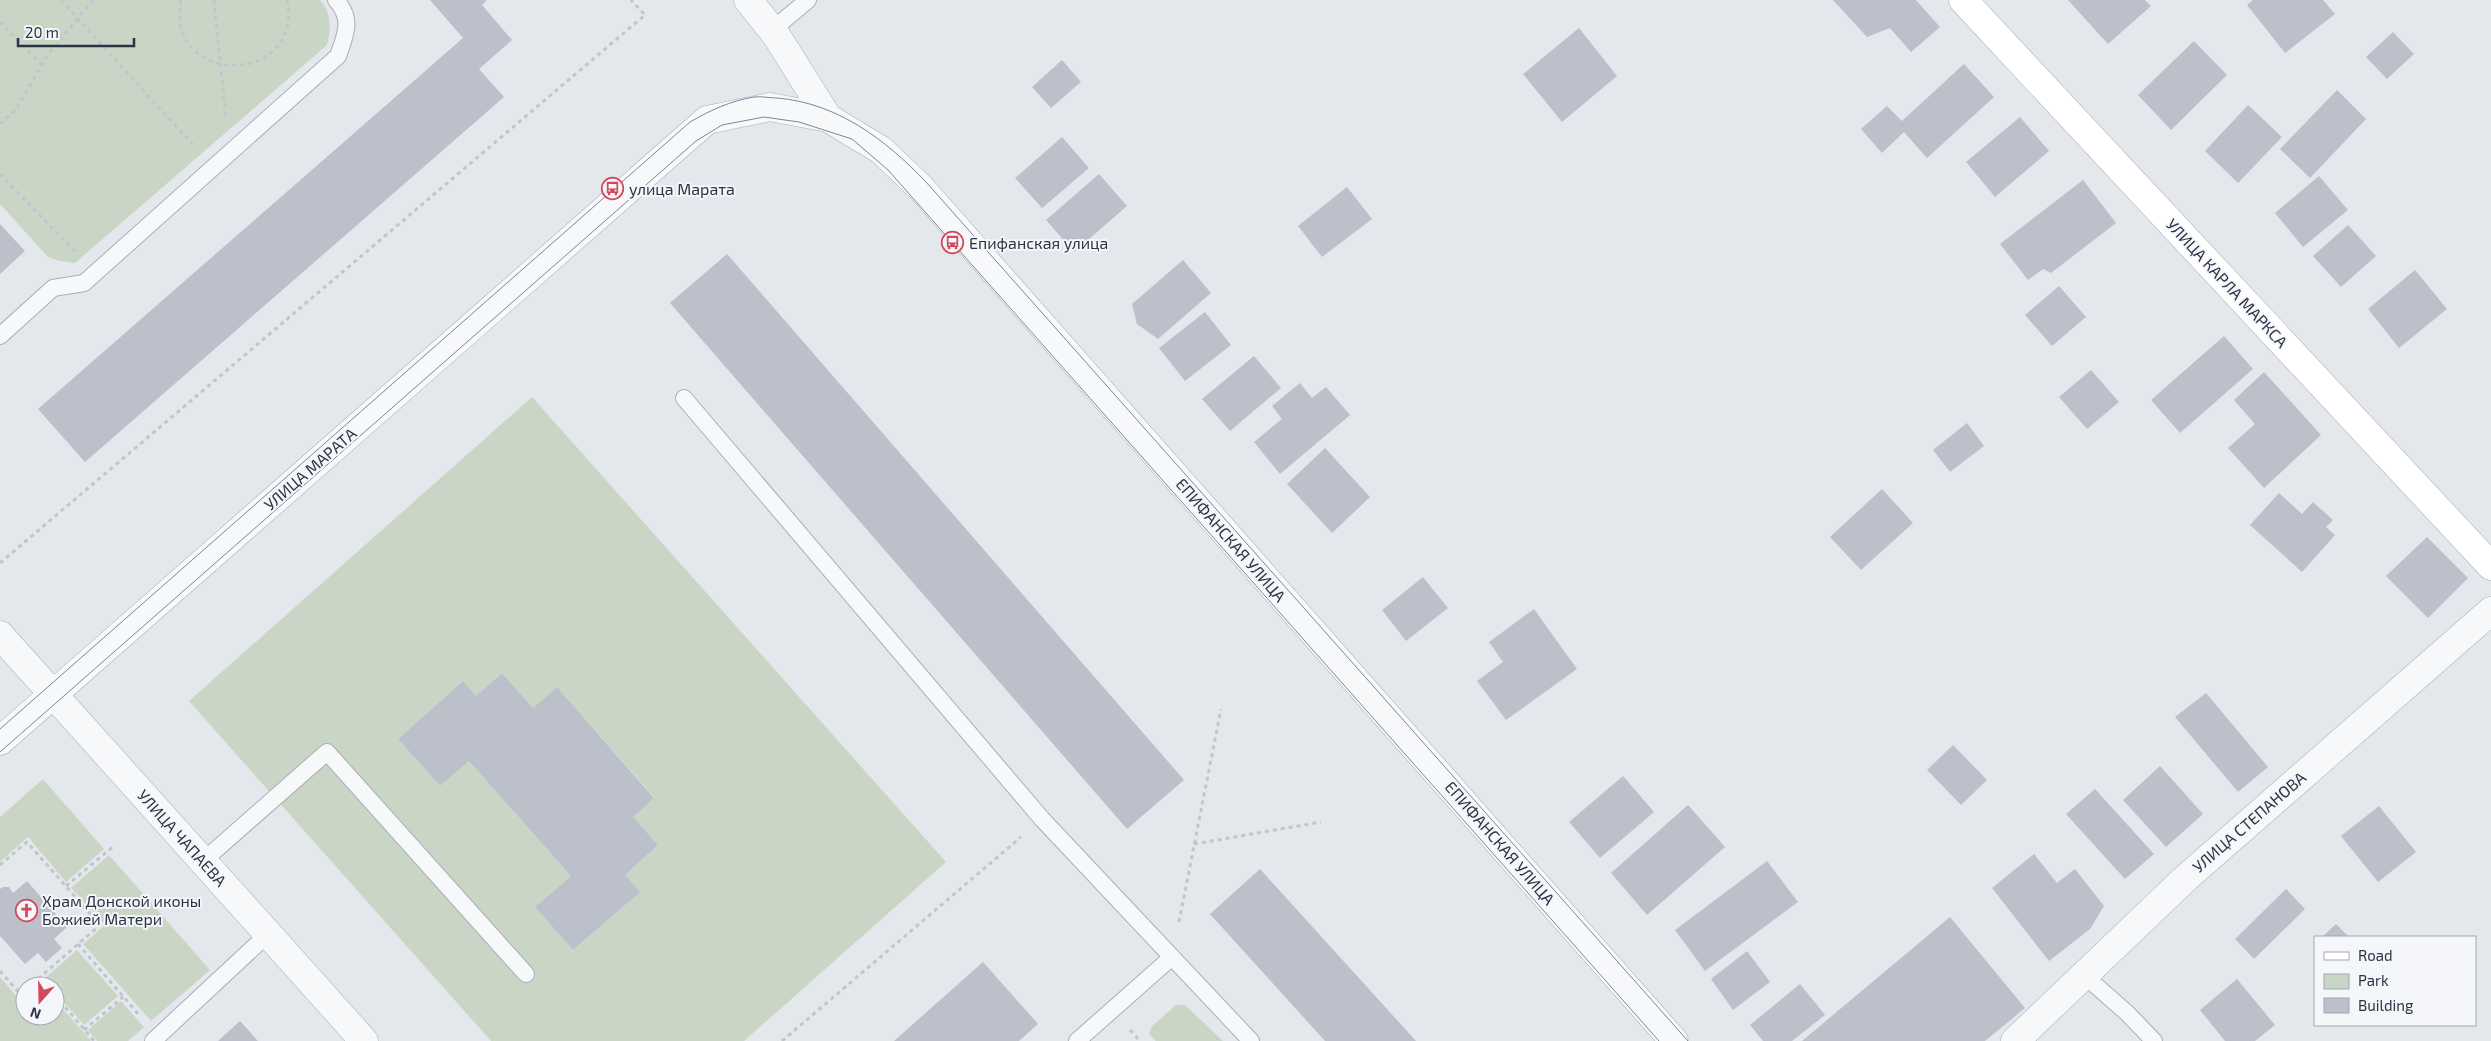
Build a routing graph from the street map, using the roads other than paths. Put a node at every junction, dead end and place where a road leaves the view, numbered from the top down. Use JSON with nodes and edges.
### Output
{"nodes":[{"id":1,"x":336,"y":0,"type":"edge"},
{"id":2,"x":748,"y":0,"type":"edge"},
{"id":3,"x":808,"y":0,"type":"edge"},
{"id":4,"x":1963,"y":0,"type":"edge"},
{"id":5,"x":772,"y":30,"type":"junction"},
{"id":6,"x":828,"y":118,"type":"junction"},
{"id":7,"x":0,"y":336,"type":"edge"},
{"id":8,"x":684,"y":398,"type":"dead end"},
{"id":9,"x":2491,"y":566,"type":"edge"},
{"id":10,"x":2491,"y":611,"type":"edge"},
{"id":11,"x":0,"y":635,"type":"edge"},
{"id":12,"x":54,"y":694,"type":"junction"},
{"id":13,"x":0,"y":741,"type":"edge"},
{"id":14,"x":203,"y":861,"type":"junction"},
{"id":15,"x":269,"y":933,"type":"junction"},
{"id":16,"x":1172,"y":956,"type":"junction"},
{"id":17,"x":526,"y":974,"type":"dead end"},
{"id":18,"x":2086,"y":976,"type":"junction"},
{"id":19,"x":153,"y":1041,"type":"edge"},
{"id":20,"x":364,"y":1041,"type":"edge"},
{"id":21,"x":1077,"y":1041,"type":"edge"},
{"id":22,"x":1251,"y":1041,"type":"edge"},
{"id":23,"x":1674,"y":1041,"type":"edge"},
{"id":24,"x":2015,"y":1041,"type":"edge"},
{"id":25,"x":2154,"y":1041,"type":"edge"}],
"edges":[{"from":1,"to":7,"type":"lane"},
{"from":2,"to":5,"type":"street","name":"ЕПИФАНСКАЯ УЛИЦА"},
{"from":3,"to":5,"type":"lane"},
{"from":4,"to":9,"type":"main road","name":"УЛИЦА КАРЛА МАРКСА"},
{"from":5,"to":6,"type":"street","name":"ЕПИФАНСКАЯ УЛИЦА"},
{"from":6,"to":12,"type":"street","name":"УЛИЦА МАРАТА"},
{"from":6,"to":23,"type":"street","name":"ЕПИФАНСКАЯ УЛИЦА"},
{"from":8,"to":16,"type":"lane"},
{"from":10,"to":18,"type":"street","name":"УЛИЦА СТЕПАНОВА"},
{"from":11,"to":12,"type":"street","name":"УЛИЦА ЧАПАЕВА"},
{"from":12,"to":13,"type":"street","name":"УЛИЦА МАРАТА"},
{"from":12,"to":14,"type":"street","name":"УЛИЦА ЧАПАЕВА"},
{"from":14,"to":15,"type":"street","name":"УЛИЦА ЧАПАЕВА"},
{"from":14,"to":17,"type":"lane"},
{"from":15,"to":19,"type":"lane"},
{"from":15,"to":20,"type":"street","name":"УЛИЦА ЧАПАЕВА"},
{"from":16,"to":21,"type":"lane"},
{"from":16,"to":22,"type":"lane"},
{"from":18,"to":24,"type":"street","name":"УЛИЦА СТЕПАНОВА"},
{"from":18,"to":25,"type":"lane"}]}
